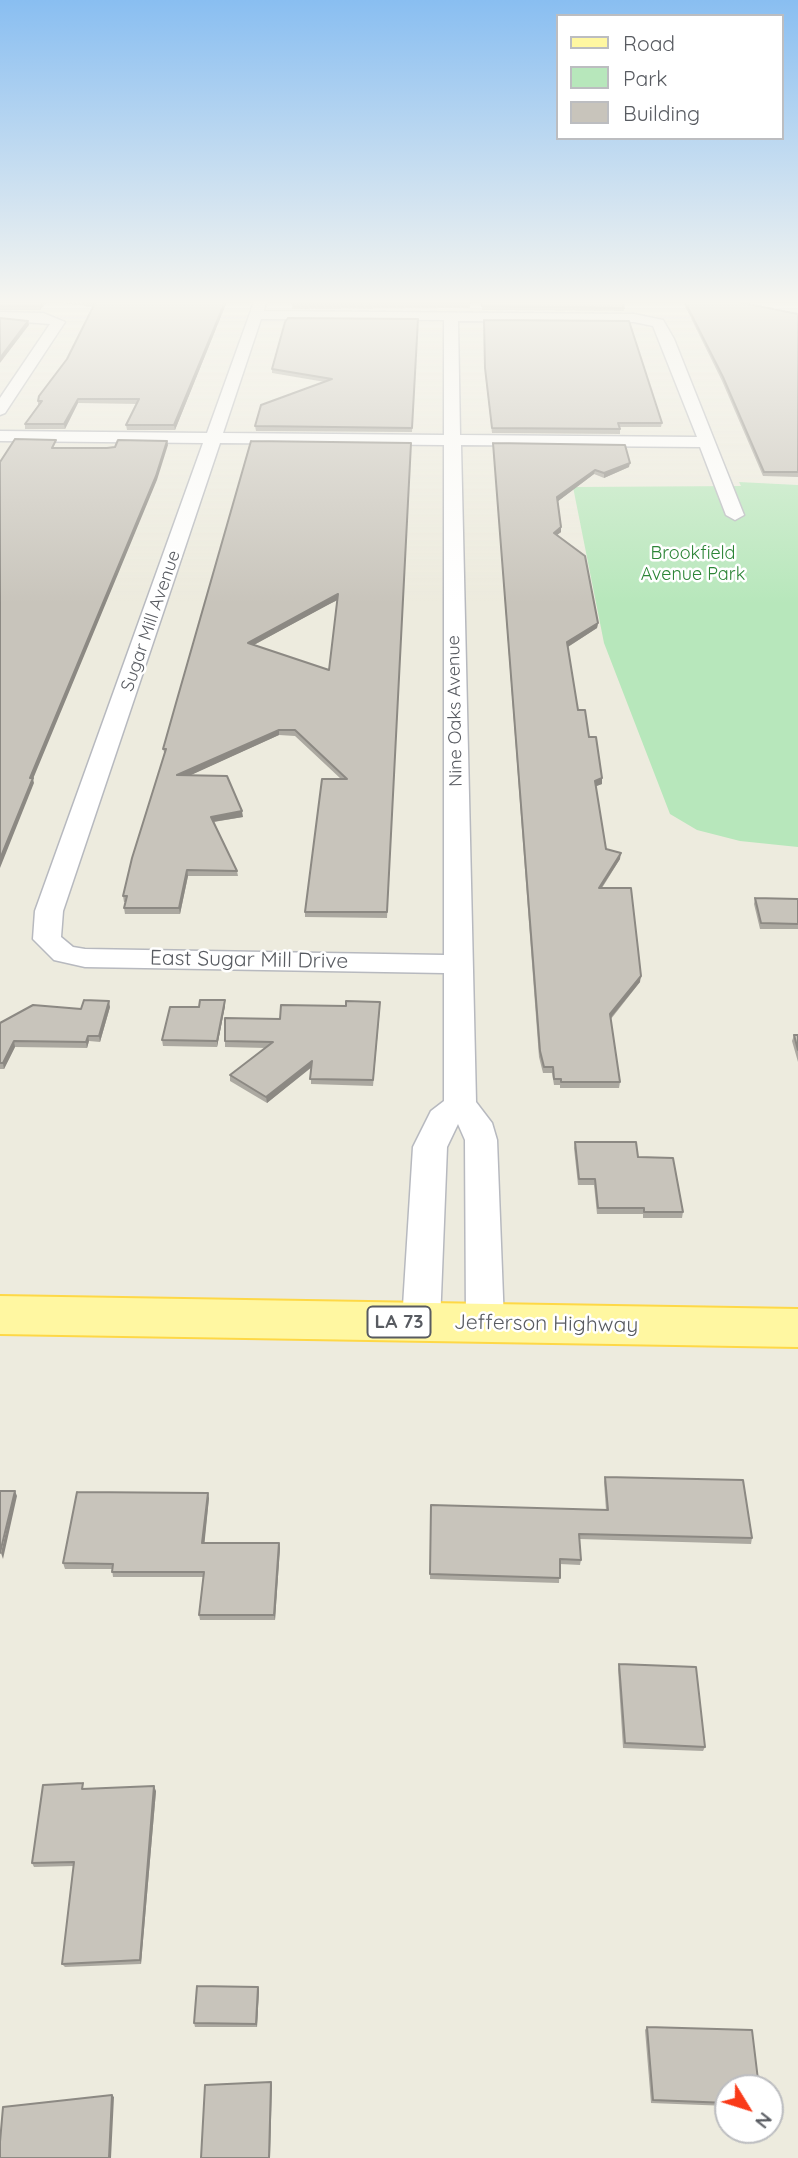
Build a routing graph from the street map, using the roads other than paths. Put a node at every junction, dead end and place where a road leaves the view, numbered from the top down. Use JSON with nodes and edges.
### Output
{"nodes":[{"id":1,"x":226,"y":403,"type":"edge"},
{"id":2,"x":452,"y":403,"type":"edge"},
{"id":3,"x":691,"y":403,"type":"edge"},
{"id":4,"x":0,"y":436,"type":"edge"},
{"id":5,"x":215,"y":438,"type":"junction"},
{"id":6,"x":452,"y":440,"type":"junction"},
{"id":7,"x":706,"y":442,"type":"junction"},
{"id":8,"x":735,"y":515,"type":"dead end"},
{"id":9,"x":47,"y":939,"type":"joint"},
{"id":10,"x":457,"y":964,"type":"junction"},
{"id":11,"x":460,"y":1105,"type":"junction"},
{"id":12,"x":0,"y":1315,"type":"edge"},
{"id":13,"x":421,"y":1322,"type":"junction"},
{"id":14,"x":485,"y":1323,"type":"junction"},
{"id":15,"x":798,"y":1328,"type":"edge"}],
"edges":[{"from":1,"to":5,"type":"street","name":"Sugar Mill Avenue"},
{"from":2,"to":6,"type":"street","name":"Nine Oaks Avenue"},
{"from":3,"to":7,"type":"street"},
{"from":4,"to":5,"type":"street"},
{"from":5,"to":6,"type":"street"},
{"from":5,"to":9,"type":"street","name":"Sugar Mill Avenue"},
{"from":6,"to":7,"type":"street"},
{"from":6,"to":10,"type":"street","name":"Nine Oaks Avenue"},
{"from":7,"to":8,"type":"street"},
{"from":9,"to":10,"type":"street","name":"East Sugar Mill Drive"},
{"from":10,"to":11,"type":"street","name":"Nine Oaks Avenue"},
{"from":11,"to":13,"type":"street"},
{"from":11,"to":14,"type":"street"},
{"from":12,"to":13,"type":"main road","name":"Jefferson Highway","number":"LA 73"},
{"from":13,"to":14,"type":"main road","name":"Jefferson Highway","number":"LA 73"},
{"from":14,"to":15,"type":"main road","name":"Jefferson Highway","number":"LA 73"}]}
